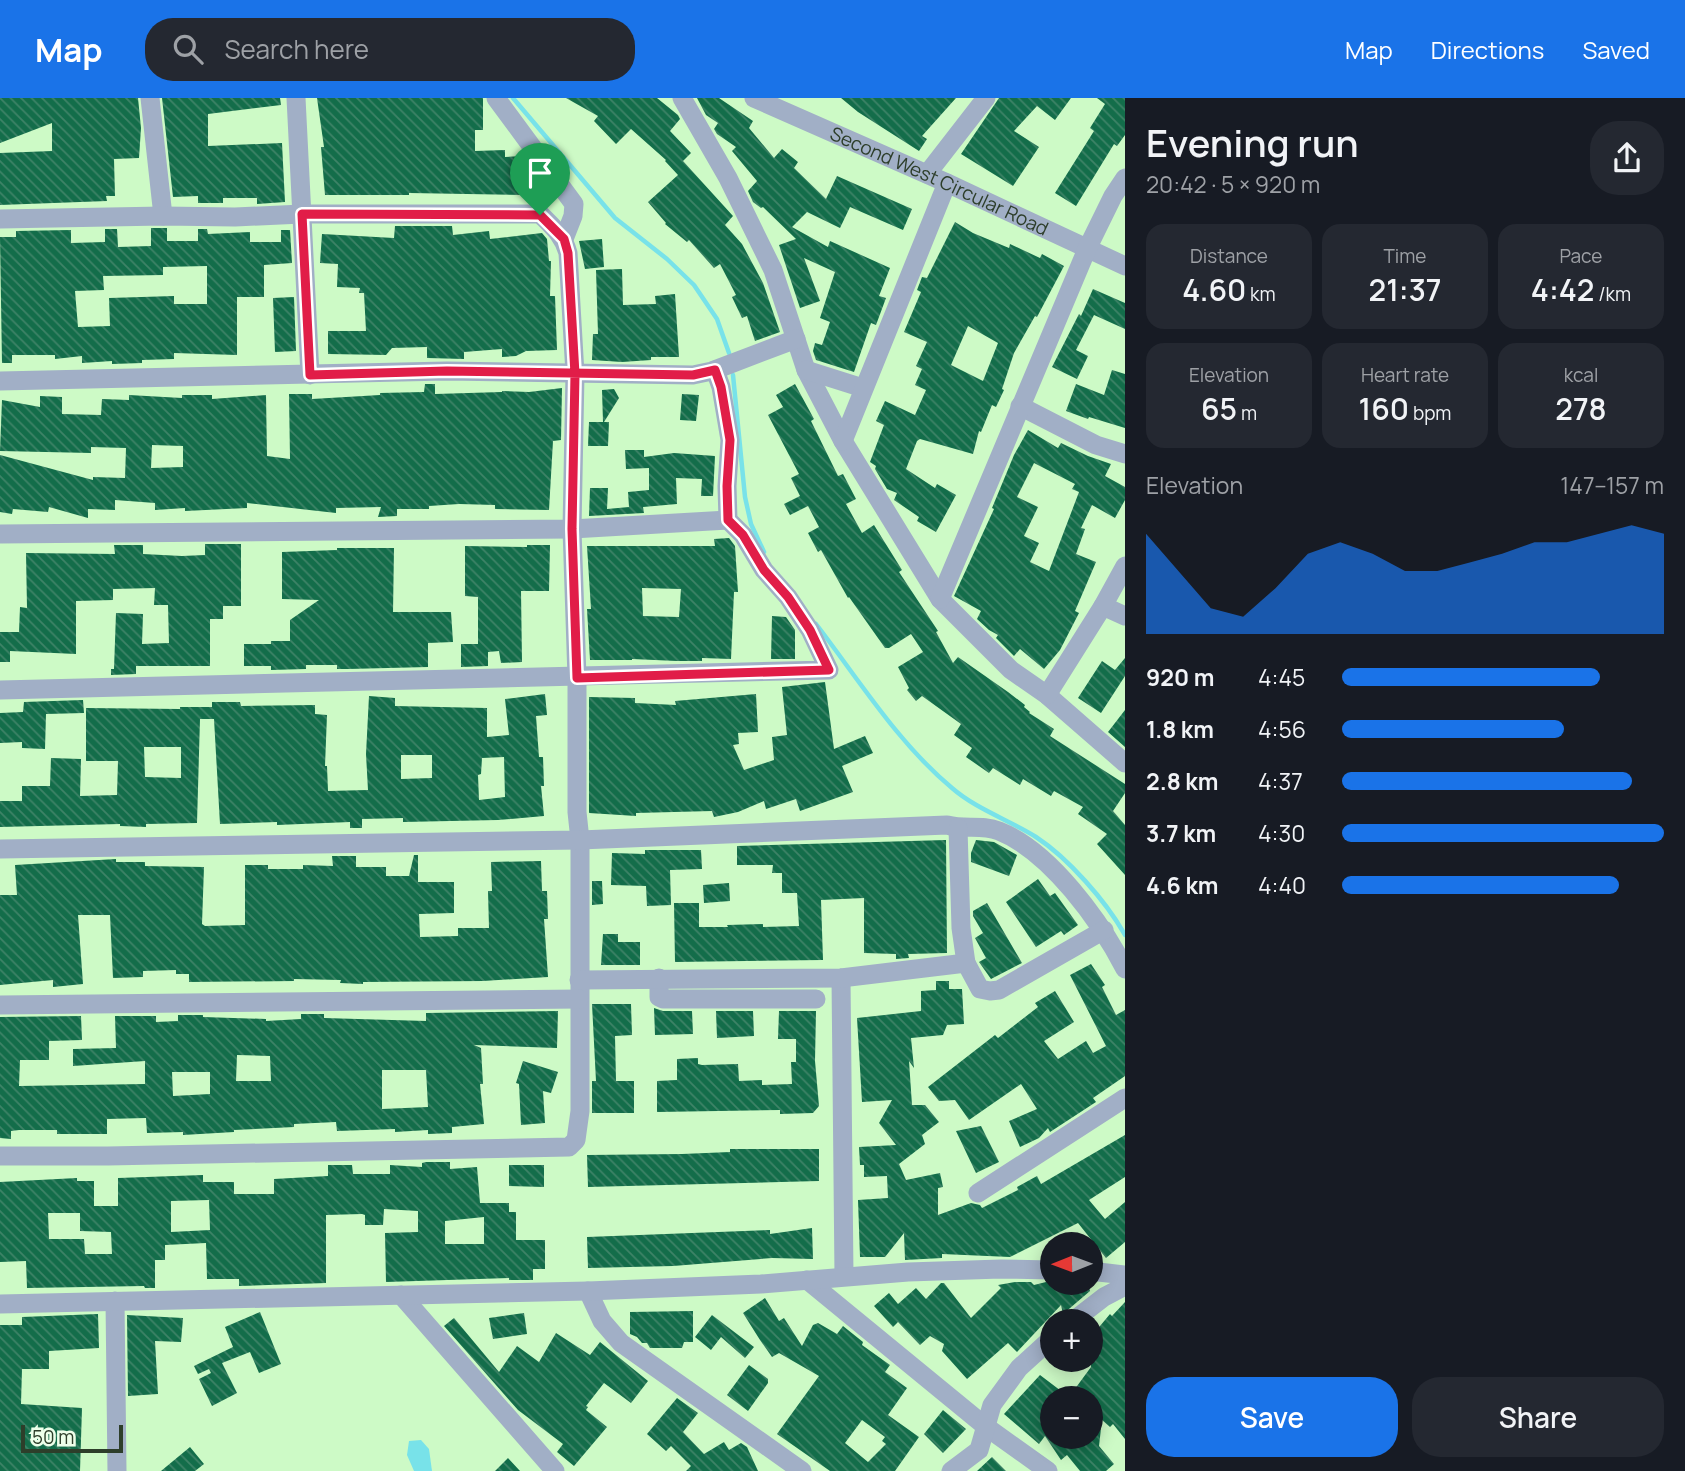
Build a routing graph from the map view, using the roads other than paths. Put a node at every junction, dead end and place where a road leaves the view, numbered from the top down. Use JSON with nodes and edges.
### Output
{"nodes":[{"id":1,"x":150,"y":98,"type":"edge"},
{"id":2,"x":296,"y":98,"type":"edge"},
{"id":3,"x":496,"y":98,"type":"edge"},
{"id":4,"x":682,"y":98,"type":"edge"},
{"id":5,"x":756,"y":98,"type":"edge"},
{"id":6,"x":986,"y":98,"type":"edge"},
{"id":7,"x":927,"y":174,"type":"junction"},
{"id":8,"x":1125,"y":178,"type":"edge"},
{"id":9,"x":947,"y":184,"type":"junction"},
{"id":10,"x":302,"y":214,"type":"junction"},
{"id":11,"x":163,"y":216,"type":"junction"},
{"id":12,"x":0,"y":219,"type":"edge"},
{"id":13,"x":564,"y":239,"type":"junction"},
{"id":14,"x":1087,"y":250,"type":"junction"},
{"id":15,"x":1125,"y":266,"type":"edge"},
{"id":16,"x":796,"y":339,"type":"junction"},
{"id":17,"x":715,"y":370,"type":"junction"},
{"id":18,"x":806,"y":370,"type":"junction"},
{"id":19,"x":575,"y":374,"type":"junction"},
{"id":20,"x":310,"y":375,"type":"junction"},
{"id":21,"x":0,"y":381,"type":"edge"},
{"id":22,"x":863,"y":388,"type":"junction"},
{"id":23,"x":1020,"y":406,"type":"junction"},
{"id":24,"x":843,"y":441,"type":"junction"},
{"id":25,"x":1125,"y":454,"type":"edge"},
{"id":26,"x":728,"y":520,"type":"junction"},
{"id":27,"x":572,"y":529,"type":"junction"},
{"id":28,"x":0,"y":534,"type":"edge"},
{"id":29,"x":1125,"y":566,"type":"edge"},
{"id":30,"x":940,"y":599,"type":"junction"},
{"id":31,"x":1103,"y":606,"type":"junction"},
{"id":32,"x":1125,"y":616,"type":"edge"},
{"id":33,"x":577,"y":678,"type":"junction"},
{"id":34,"x":0,"y":690,"type":"edge"},
{"id":35,"x":1046,"y":695,"type":"junction"},
{"id":36,"x":1125,"y":763,"type":"edge"},
{"id":37,"x":958,"y":828,"type":"junction"},
{"id":38,"x":580,"y":840,"type":"junction"},
{"id":39,"x":0,"y":849,"type":"edge"},
{"id":40,"x":1104,"y":930,"type":"junction"},
{"id":41,"x":966,"y":963,"type":"junction"},
{"id":42,"x":1125,"y":969,"type":"edge"},
{"id":43,"x":659,"y":978,"type":"junction"},
{"id":44,"x":841,"y":978,"type":"junction"},
{"id":45,"x":579,"y":989,"type":"junction"},
{"id":46,"x":816,"y":999,"type":"dead end"},
{"id":47,"x":0,"y":1005,"type":"edge"},
{"id":48,"x":1125,"y":1098,"type":"edge"},
{"id":49,"x":0,"y":1156,"type":"edge"},
{"id":50,"x":978,"y":1193,"type":"dead end"},
{"id":51,"x":1040,"y":1270,"type":"edge"},
{"id":52,"x":1103,"y":1272,"type":"edge"},
{"id":53,"x":1125,"y":1275,"type":"edge"},
{"id":54,"x":844,"y":1276,"type":"junction"},
{"id":55,"x":807,"y":1280,"type":"junction"},
{"id":56,"x":1125,"y":1286,"type":"edge"},
{"id":57,"x":588,"y":1291,"type":"junction"},
{"id":58,"x":401,"y":1295,"type":"junction"},
{"id":59,"x":115,"y":1301,"type":"junction"},
{"id":60,"x":0,"y":1304,"type":"edge"},
{"id":61,"x":1088,"y":1309,"type":"edge"},
{"id":62,"x":1040,"y":1349,"type":"edge"},
{"id":63,"x":985,"y":1426,"type":"junction"},
{"id":64,"x":117,"y":1471,"type":"edge"},
{"id":65,"x":555,"y":1471,"type":"edge"},
{"id":66,"x":802,"y":1471,"type":"edge"},
{"id":67,"x":951,"y":1471,"type":"edge"},
{"id":68,"x":1048,"y":1471,"type":"edge"}],
"edges":[{"from":1,"to":11,"type":"street"},
{"from":2,"to":10,"type":"street"},
{"from":3,"to":13,"type":"street"},
{"from":4,"to":16,"type":"street"},
{"from":5,"to":7,"type":"street","name":"Second West Circular Road"},
{"from":6,"to":7,"type":"street"},
{"from":7,"to":9,"type":"street","name":"Second West Circular Road"},
{"from":8,"to":14,"type":"street"},
{"from":9,"to":14,"type":"street","name":"Second West Circular Road"},
{"from":9,"to":22,"type":"street"},
{"from":10,"to":11,"type":"street"},
{"from":10,"to":13,"type":"street"},
{"from":10,"to":20,"type":"street"},
{"from":11,"to":12,"type":"street"},
{"from":13,"to":19,"type":"street"},
{"from":14,"to":15,"type":"street","name":"Second West Circular Road"},
{"from":14,"to":23,"type":"street"},
{"from":16,"to":17,"type":"street"},
{"from":16,"to":18,"type":"street"},
{"from":17,"to":19,"type":"street"},
{"from":17,"to":26,"type":"street"},
{"from":18,"to":22,"type":"street"},
{"from":18,"to":24,"type":"street"},
{"from":19,"to":20,"type":"street"},
{"from":19,"to":27,"type":"street"},
{"from":20,"to":21,"type":"street"},
{"from":22,"to":24,"type":"street"},
{"from":23,"to":25,"type":"street"},
{"from":23,"to":30,"type":"street"},
{"from":24,"to":30,"type":"street"},
{"from":26,"to":27,"type":"street"},
{"from":26,"to":33,"type":"street"},
{"from":27,"to":28,"type":"street"},
{"from":27,"to":33,"type":"street"},
{"from":29,"to":31,"type":"street"},
{"from":30,"to":35,"type":"street"},
{"from":31,"to":32,"type":"street"},
{"from":31,"to":35,"type":"street"},
{"from":33,"to":34,"type":"street"},
{"from":33,"to":38,"type":"street"},
{"from":35,"to":36,"type":"street"},
{"from":37,"to":38,"type":"street"},
{"from":37,"to":40,"type":"street"},
{"from":37,"to":41,"type":"street"},
{"from":38,"to":39,"type":"street"},
{"from":38,"to":45,"type":"street"},
{"from":40,"to":41,"type":"street"},
{"from":40,"to":42,"type":"street"},
{"from":41,"to":44,"type":"street"},
{"from":43,"to":44,"type":"street"},
{"from":43,"to":45,"type":"street"},
{"from":43,"to":46,"type":"street"},
{"from":44,"to":54,"type":"street"},
{"from":45,"to":47,"type":"street"},
{"from":45,"to":49,"type":"street"},
{"from":48,"to":50,"type":"street"},
{"from":51,"to":54,"type":"street"},
{"from":52,"to":53,"type":"street"},
{"from":54,"to":55,"type":"street"},
{"from":55,"to":57,"type":"street"},
{"from":55,"to":63,"type":"street"},
{"from":56,"to":61,"type":"street"},
{"from":57,"to":58,"type":"street"},
{"from":57,"to":66,"type":"street"},
{"from":58,"to":59,"type":"street"},
{"from":58,"to":65,"type":"street"},
{"from":59,"to":60,"type":"street"},
{"from":59,"to":64,"type":"street"},
{"from":62,"to":63,"type":"street"},
{"from":63,"to":67,"type":"street"},
{"from":63,"to":68,"type":"street"}]}
